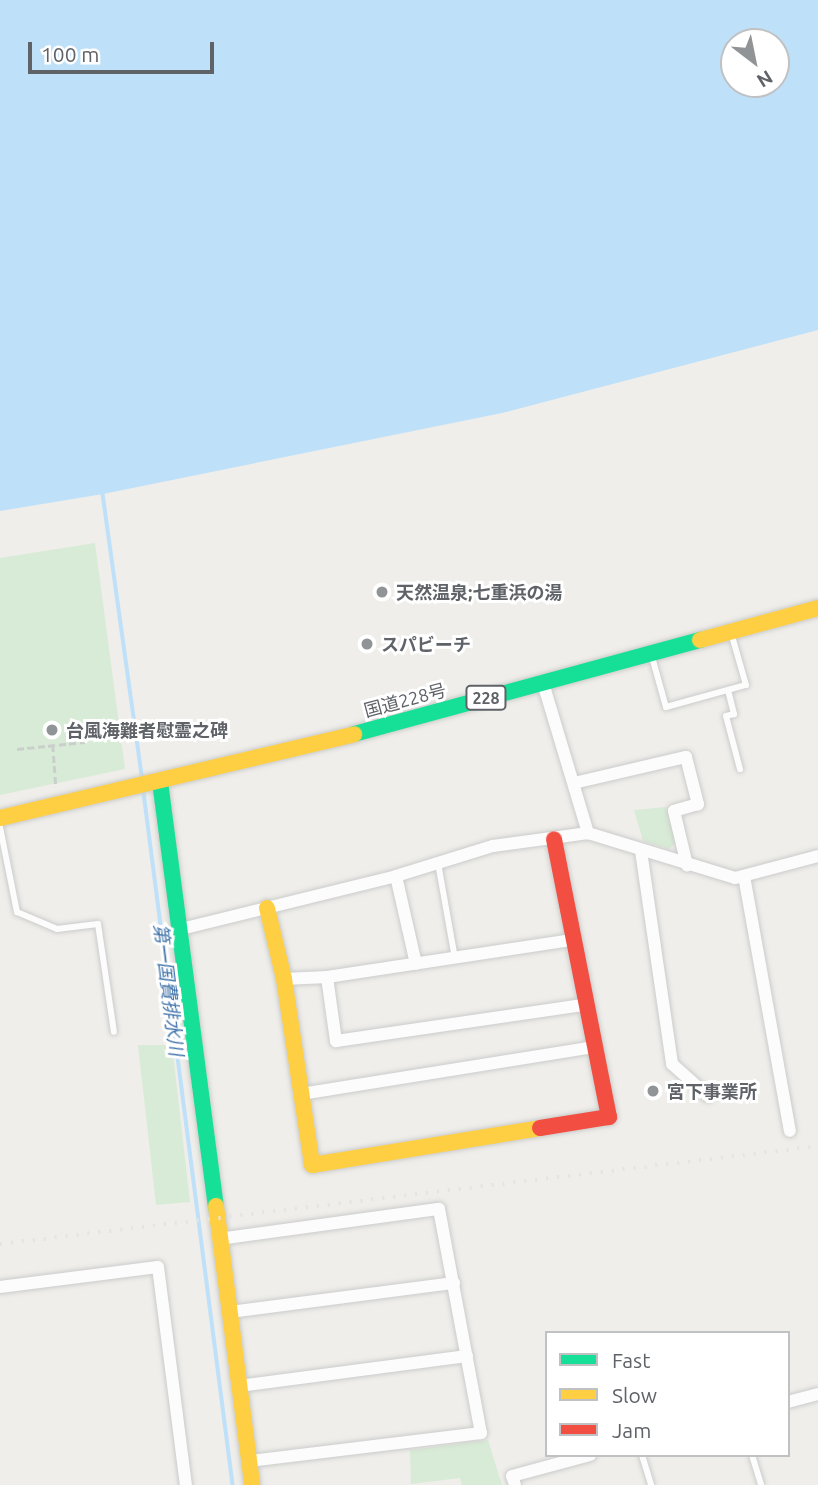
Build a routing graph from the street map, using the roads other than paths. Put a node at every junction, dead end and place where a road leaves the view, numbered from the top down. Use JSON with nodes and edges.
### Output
{"nodes":[{"id":1,"x":818,"y":608,"type":"edge"},
{"id":2,"x":731,"y":631,"type":"junction"},
{"id":3,"x":651,"y":653,"type":"junction"},
{"id":4,"x":542,"y":683,"type":"junction"},
{"id":5,"x":728,"y":690,"type":"junction"},
{"id":6,"x":740,"y":769,"type":"dead end"},
{"id":7,"x":156,"y":782,"type":"junction"},
{"id":8,"x":573,"y":783,"type":"junction"},
{"id":9,"x":0,"y":818,"type":"edge"},
{"id":10,"x":0,"y":827,"type":"edge"},
{"id":11,"x":588,"y":833,"type":"junction"},
{"id":12,"x":554,"y":838,"type":"junction"},
{"id":13,"x":641,"y":851,"type":"junction"},
{"id":14,"x":818,"y":856,"type":"edge"},
{"id":15,"x":438,"y":863,"type":"junction"},
{"id":16,"x":687,"y":865,"type":"junction"},
{"id":17,"x":396,"y":876,"type":"junction"},
{"id":18,"x":744,"y":876,"type":"junction"},
{"id":19,"x":267,"y":908,"type":"junction"},
{"id":20,"x":181,"y":929,"type":"junction"},
{"id":21,"x":572,"y":940,"type":"junction"},
{"id":22,"x":455,"y":958,"type":"junction"},
{"id":23,"x":416,"y":964,"type":"junction"},
{"id":24,"x":327,"y":977,"type":"junction"},
{"id":25,"x":284,"y":979,"type":"junction"},
{"id":26,"x":584,"y":1005,"type":"junction"},
{"id":27,"x":114,"y":1032,"type":"dead end"},
{"id":28,"x":593,"y":1047,"type":"junction"},
{"id":29,"x":301,"y":1094,"type":"junction"},
{"id":30,"x":708,"y":1096,"type":"dead end"},
{"id":31,"x":790,"y":1131,"type":"dead end"},
{"id":32,"x":219,"y":1240,"type":"junction"},
{"id":33,"x":454,"y":1283,"type":"junction"},
{"id":34,"x":0,"y":1287,"type":"edge"},
{"id":35,"x":230,"y":1312,"type":"junction"},
{"id":36,"x":467,"y":1356,"type":"junction"},
{"id":37,"x":239,"y":1386,"type":"junction"},
{"id":38,"x":818,"y":1394,"type":"edge"},
{"id":39,"x":790,"y":1401,"type":"edge"},
{"id":40,"x":583,"y":1457,"type":"edge"},
{"id":41,"x":643,"y":1457,"type":"edge"},
{"id":42,"x":753,"y":1457,"type":"edge"},
{"id":43,"x":249,"y":1461,"type":"junction"},
{"id":44,"x":186,"y":1485,"type":"edge"},
{"id":45,"x":252,"y":1485,"type":"edge"},
{"id":46,"x":515,"y":1485,"type":"edge"},
{"id":47,"x":651,"y":1485,"type":"edge"},
{"id":48,"x":761,"y":1485,"type":"edge"}],
"edges":[{"from":1,"to":2,"type":"main road","name":"国道228号","number":"228"},
{"from":2,"to":3,"type":"main road","name":"国道228号","number":"228"},
{"from":2,"to":5,"type":"lane"},
{"from":3,"to":4,"type":"main road","name":"国道228号","number":"228"},
{"from":3,"to":5,"type":"lane"},
{"from":4,"to":7,"type":"main road","name":"国道228号","number":"228"},
{"from":4,"to":8,"type":"street"},
{"from":5,"to":6,"type":"lane"},
{"from":7,"to":9,"type":"main road","name":"国道228号","number":"228"},
{"from":7,"to":20,"type":"main road"},
{"from":8,"to":11,"type":"street"},
{"from":8,"to":16,"type":"street"},
{"from":10,"to":27,"type":"lane"},
{"from":11,"to":12,"type":"street"},
{"from":11,"to":13,"type":"street"},
{"from":12,"to":15,"type":"street"},
{"from":12,"to":21,"type":"main road"},
{"from":13,"to":16,"type":"street"},
{"from":13,"to":30,"type":"street"},
{"from":14,"to":18,"type":"street"},
{"from":15,"to":17,"type":"street"},
{"from":15,"to":22,"type":"lane"},
{"from":16,"to":18,"type":"street"},
{"from":17,"to":19,"type":"street"},
{"from":17,"to":23,"type":"street"},
{"from":18,"to":31,"type":"street"},
{"from":19,"to":20,"type":"street"},
{"from":19,"to":25,"type":"main road"},
{"from":20,"to":32,"type":"main road"},
{"from":21,"to":22,"type":"street"},
{"from":21,"to":26,"type":"main road"},
{"from":22,"to":23,"type":"street"},
{"from":23,"to":24,"type":"street"},
{"from":24,"to":25,"type":"street"},
{"from":24,"to":26,"type":"street"},
{"from":25,"to":29,"type":"main road"},
{"from":26,"to":28,"type":"main road"},
{"from":28,"to":29,"type":"street"},
{"from":28,"to":29,"type":"main road"},
{"from":32,"to":33,"type":"street"},
{"from":32,"to":35,"type":"main road"},
{"from":33,"to":35,"type":"street"},
{"from":33,"to":36,"type":"street"},
{"from":34,"to":44,"type":"street"},
{"from":35,"to":37,"type":"main road"},
{"from":36,"to":37,"type":"street"},
{"from":36,"to":43,"type":"street"},
{"from":37,"to":43,"type":"main road"},
{"from":38,"to":39,"type":"street"},
{"from":40,"to":46,"type":"street"},
{"from":41,"to":47,"type":"lane"},
{"from":42,"to":48,"type":"lane"},
{"from":43,"to":45,"type":"main road"}]}
